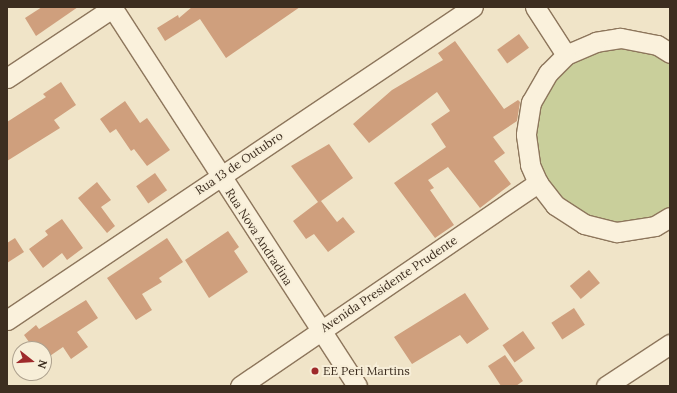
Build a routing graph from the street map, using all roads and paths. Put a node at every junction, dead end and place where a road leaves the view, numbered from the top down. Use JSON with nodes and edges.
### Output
{"nodes":[{"id":1,"x":113,"y":7,"type":"edge"},
{"id":2,"x":473,"y":7,"type":"edge"},
{"id":3,"x":535,"y":7,"type":"edge"},
{"id":4,"x":670,"y":53,"type":"edge"},
{"id":5,"x":566,"y":55,"type":"junction"},
{"id":6,"x":7,"y":78,"type":"edge"},
{"id":7,"x":219,"y":176,"type":"junction"},
{"id":8,"x":538,"y":183,"type":"junction"},
{"id":9,"x":670,"y":217,"type":"edge"},
{"id":10,"x":7,"y":320,"type":"edge"},
{"id":11,"x":320,"y":330,"type":"junction"},
{"id":12,"x":670,"y":344,"type":"edge"},
{"id":13,"x":240,"y":386,"type":"edge"},
{"id":14,"x":357,"y":386,"type":"edge"},
{"id":15,"x":606,"y":386,"type":"edge"}],
"edges":[{"from":1,"to":6,"type":"street"},
{"from":1,"to":7,"type":"street","name":"Rua Nova Andradina"},
{"from":2,"to":7,"type":"street","name":"Rua 13 de Outubro"},
{"from":3,"to":5,"type":"street"},
{"from":4,"to":5,"type":"street"},
{"from":5,"to":8,"type":"street"},
{"from":7,"to":10,"type":"street","name":"Rua 13 de Outubro"},
{"from":7,"to":11,"type":"street","name":"Rua Nova Andradina"},
{"from":8,"to":9,"type":"street"},
{"from":8,"to":11,"type":"street","name":"Avenida Presidente Prudente"},
{"from":11,"to":13,"type":"street","name":"Avenida Presidente Prudente"},
{"from":11,"to":14,"type":"street","name":"Rua Nova Andradina"},
{"from":12,"to":15,"type":"street"}]}
